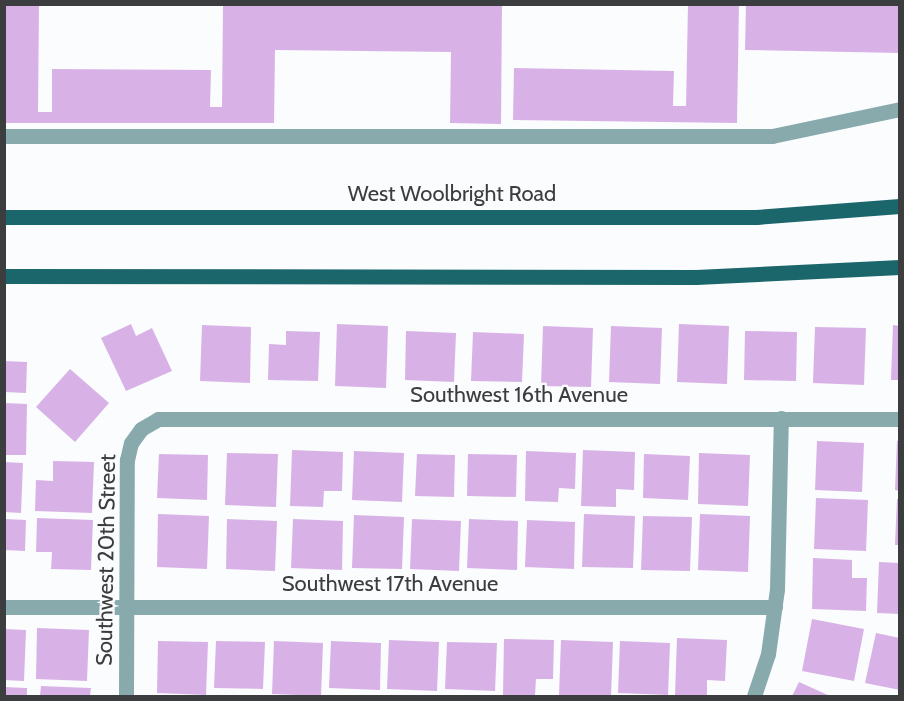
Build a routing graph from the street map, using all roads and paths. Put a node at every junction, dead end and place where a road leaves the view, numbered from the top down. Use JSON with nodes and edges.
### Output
{"nodes":[{"id":1,"x":900,"y":109,"type":"edge"},
{"id":2,"x":4,"y":136,"type":"edge"},
{"id":3,"x":900,"y":206,"type":"edge"},
{"id":4,"x":4,"y":217,"type":"edge"},
{"id":5,"x":900,"y":267,"type":"edge"},
{"id":6,"x":4,"y":276,"type":"edge"},
{"id":7,"x":781,"y":418,"type":"junction"},
{"id":8,"x":900,"y":418,"type":"edge"},
{"id":9,"x":141,"y":429,"type":"joint"},
{"id":10,"x":4,"y":607,"type":"edge"},
{"id":11,"x":126,"y":607,"type":"junction"},
{"id":12,"x":775,"y":607,"type":"junction"},
{"id":13,"x":126,"y":696,"type":"edge"},
{"id":14,"x":754,"y":696,"type":"edge"}],
"edges":[{"from":1,"to":2,"type":"street"},
{"from":3,"to":4,"type":"main road","name":"West Woolbright Road"},
{"from":5,"to":6,"type":"main road"},
{"from":7,"to":8,"type":"street","name":"Southwest 16th Avenue"},
{"from":7,"to":9,"type":"street","name":"Southwest 16th Avenue"},
{"from":7,"to":12,"type":"street"},
{"from":9,"to":11,"type":"street","name":"Southwest 20th Street"},
{"from":10,"to":11,"type":"street","name":"Southwest 17th Avenue"},
{"from":11,"to":12,"type":"street","name":"Southwest 17th Avenue"},
{"from":11,"to":13,"type":"street","name":"Southwest 20th Street"},
{"from":12,"to":14,"type":"street"}]}
